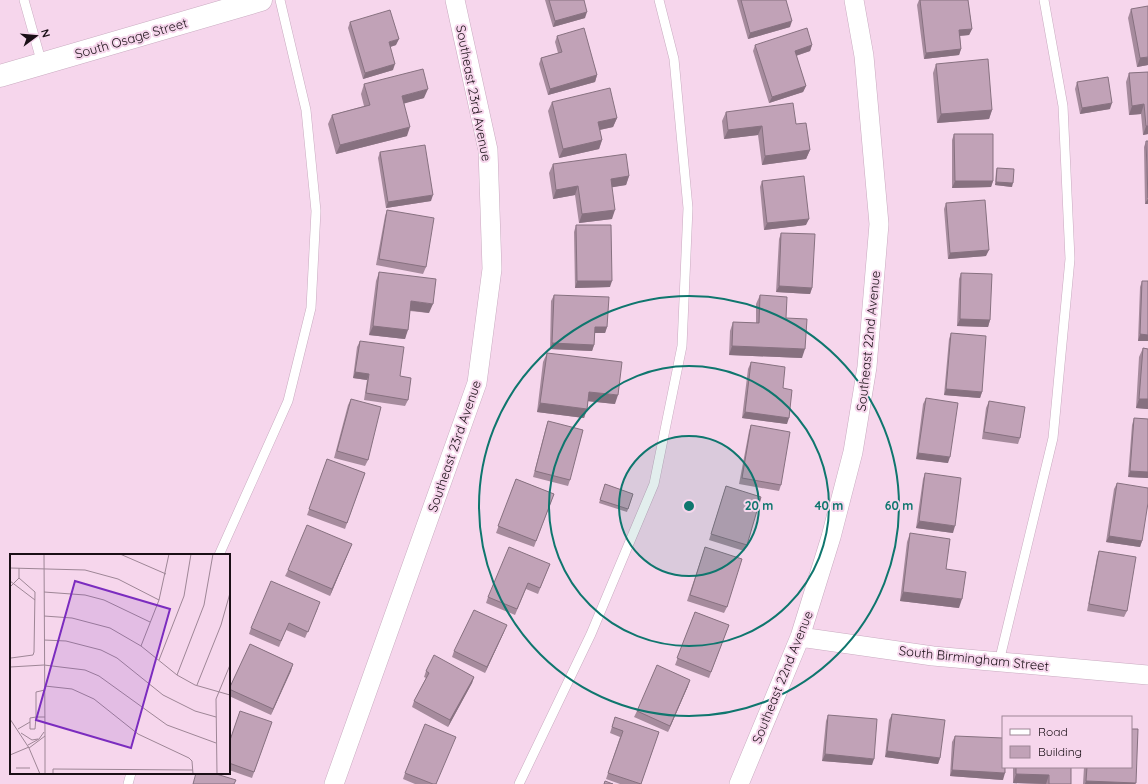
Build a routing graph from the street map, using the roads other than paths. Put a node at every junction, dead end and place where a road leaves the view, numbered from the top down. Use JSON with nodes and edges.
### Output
{"nodes":[{"id":1,"x":24,"y":0,"type":"edge"},
{"id":2,"x":280,"y":0,"type":"edge"},
{"id":3,"x":455,"y":0,"type":"edge"},
{"id":4,"x":659,"y":0,"type":"edge"},
{"id":5,"x":854,"y":0,"type":"edge"},
{"id":6,"x":1044,"y":0,"type":"edge"},
{"id":7,"x":253,"y":1,"type":"edge"},
{"id":8,"x":42,"y":64,"type":"junction"},
{"id":9,"x":0,"y":76,"type":"edge"},
{"id":10,"x":219,"y":554,"type":"edge"},
{"id":11,"x":800,"y":637,"type":"junction"},
{"id":12,"x":999,"y":662,"type":"junction"},
{"id":13,"x":1148,"y":675,"type":"edge"},
{"id":14,"x":132,"y":774,"type":"edge"},
{"id":15,"x":128,"y":784,"type":"edge"},
{"id":16,"x":334,"y":784,"type":"edge"},
{"id":17,"x":519,"y":784,"type":"edge"},
{"id":18,"x":739,"y":784,"type":"edge"}],
"edges":[{"from":1,"to":8,"type":"lane"},
{"from":2,"to":10,"type":"lane"},
{"from":3,"to":16,"type":"street","name":"Southeast 23rd Avenue"},
{"from":4,"to":17,"type":"lane"},
{"from":5,"to":11,"type":"street","name":"Southeast 22nd Avenue"},
{"from":6,"to":12,"type":"lane"},
{"from":7,"to":8,"type":"street","name":"South Osage Street"},
{"from":8,"to":9,"type":"street","name":"South Osage Street"},
{"from":11,"to":12,"type":"street","name":"South Birmingham Street"},
{"from":11,"to":18,"type":"street","name":"Southeast 22nd Avenue"},
{"from":12,"to":13,"type":"street","name":"South Birmingham Street"},
{"from":14,"to":15,"type":"lane"}]}
